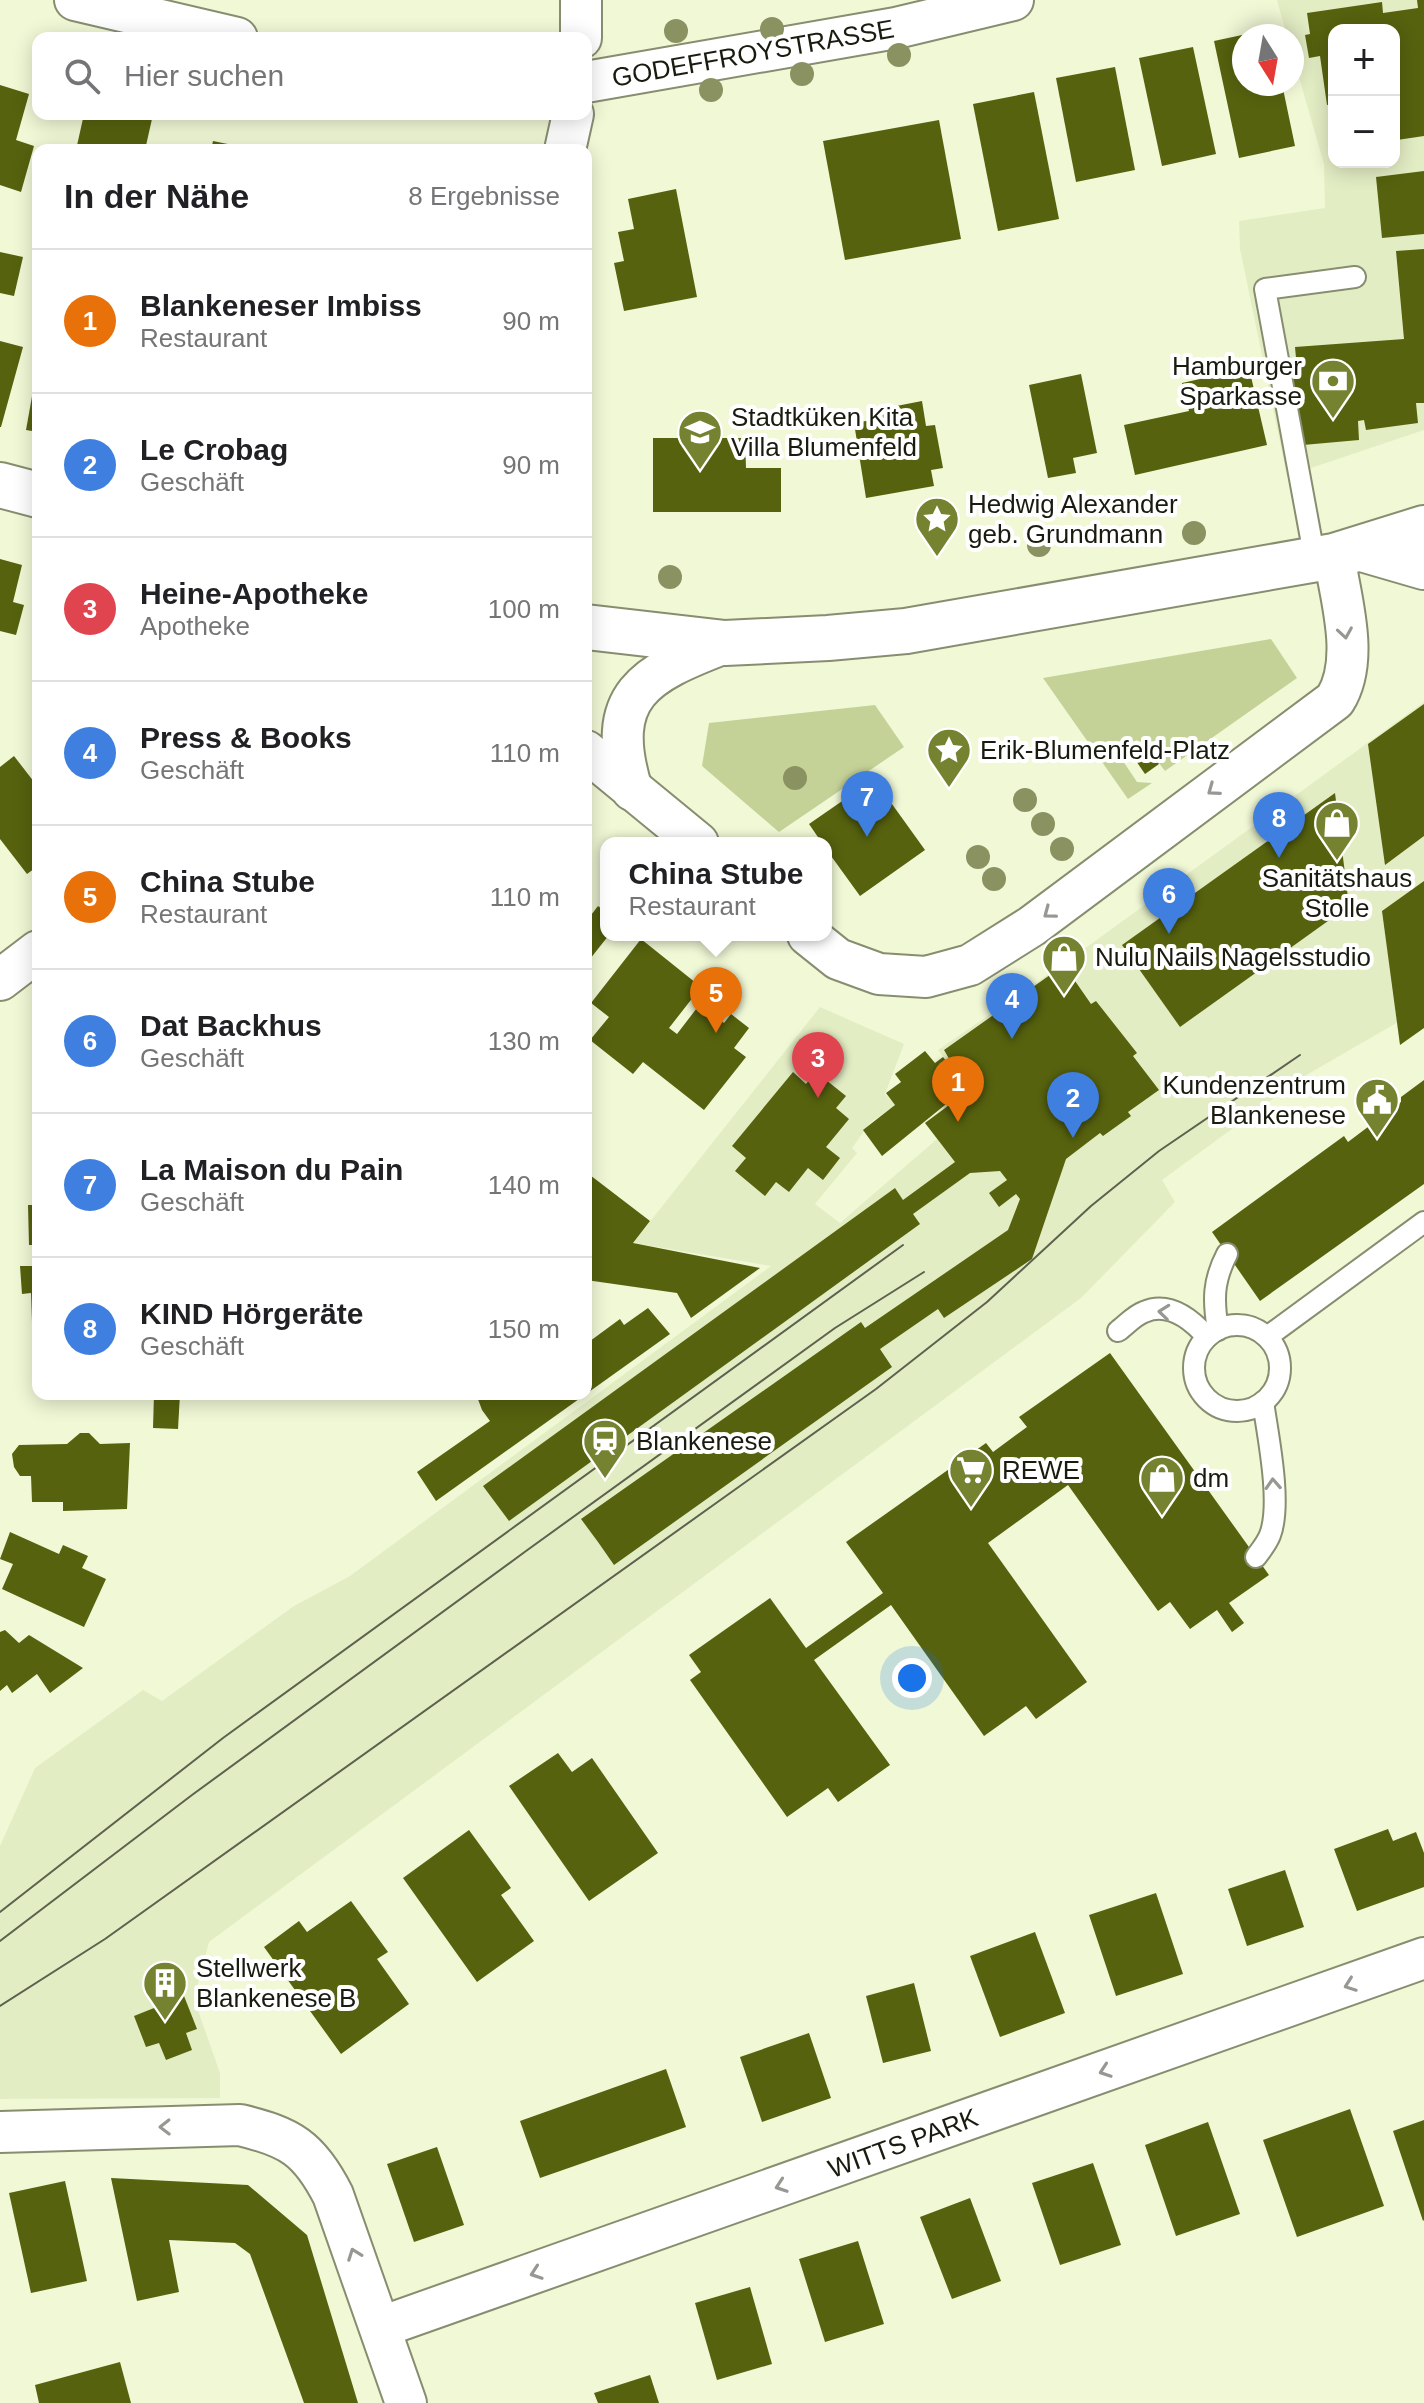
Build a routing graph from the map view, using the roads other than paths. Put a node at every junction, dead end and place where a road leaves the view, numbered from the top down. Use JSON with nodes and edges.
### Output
{"nodes":[{"id":1,"x":75,"y":0,"type":"edge"},
{"id":2,"x":581,"y":0,"type":"edge"},
{"id":3,"x":1013,"y":0,"type":"edge"},
{"id":4,"x":211,"y":32,"type":"edge"},
{"id":5,"x":581,"y":32,"type":"edge"},
{"id":6,"x":592,"y":81,"type":"edge"},
{"id":7,"x":572,"y":120,"type":"edge"},
{"id":8,"x":566,"y":144,"type":"edge"},
{"id":9,"x":1355,"y":277,"type":"dead end"},
{"id":10,"x":0,"y":485,"type":"edge"},
{"id":11,"x":32,"y":493,"type":"edge"},
{"id":12,"x":1424,"y":528,"type":"edge"},
{"id":13,"x":1337,"y":555,"type":"junction"},
{"id":14,"x":1424,"y":567,"type":"edge"},
{"id":15,"x":592,"y":628,"type":"edge"},
{"id":16,"x":725,"y":643,"type":"junction"},
{"id":17,"x":592,"y":756,"type":"edge"},
{"id":18,"x":632,"y":790,"type":"junction"},
{"id":19,"x":691,"y":837,"type":"edge"},
{"id":20,"x":816,"y":941,"type":"edge"},
{"id":21,"x":32,"y":956,"type":"edge"},
{"id":22,"x":0,"y":980,"type":"edge"},
{"id":23,"x":1424,"y":1222,"type":"edge"},
{"id":24,"x":1227,"y":1254,"type":"dead end"},
{"id":25,"x":1118,"y":1331,"type":"dead end"},
{"id":26,"x":1212,"y":1333,"type":"junction"},
{"id":27,"x":1267,"y":1337,"type":"junction"},
{"id":28,"x":1263,"y":1402,"type":"junction"},
{"id":29,"x":1256,"y":1557,"type":"dead end"},
{"id":30,"x":1424,"y":1958,"type":"edge"},
{"id":31,"x":0,"y":2132,"type":"edge"},
{"id":32,"x":381,"y":2327,"type":"junction"},
{"id":33,"x":406,"y":2403,"type":"edge"}],
"edges":[{"from":1,"to":4,"type":"street"},
{"from":2,"to":5,"type":"street"},
{"from":3,"to":6,"type":"street","name":"GODEFFROYSTRASSE"},
{"from":7,"to":8,"type":"street"},
{"from":9,"to":13,"type":"lane"},
{"from":10,"to":11,"type":"main road"},
{"from":12,"to":13,"type":"main road"},
{"from":13,"to":14,"type":"main road"},
{"from":13,"to":16,"type":"main road"},
{"from":13,"to":20,"type":"street","one_way":true},
{"from":15,"to":16,"type":"main road"},
{"from":16,"to":18,"type":"street"},
{"from":17,"to":18,"type":"street"},
{"from":18,"to":19,"type":"street"},
{"from":21,"to":22,"type":"street"},
{"from":23,"to":27,"type":"lane"},
{"from":24,"to":26,"type":"lane"},
{"from":26,"to":25,"type":"lane","one_way":true},
{"from":26,"to":27,"type":"lane"},
{"from":26,"to":28,"type":"lane"},
{"from":27,"to":28,"type":"lane"},
{"from":29,"to":28,"type":"lane","one_way":true},
{"from":30,"to":32,"type":"street","name":"WITTS PARK","one_way":true},
{"from":32,"to":31,"type":"street","one_way":true},
{"from":32,"to":33,"type":"street"}]}
